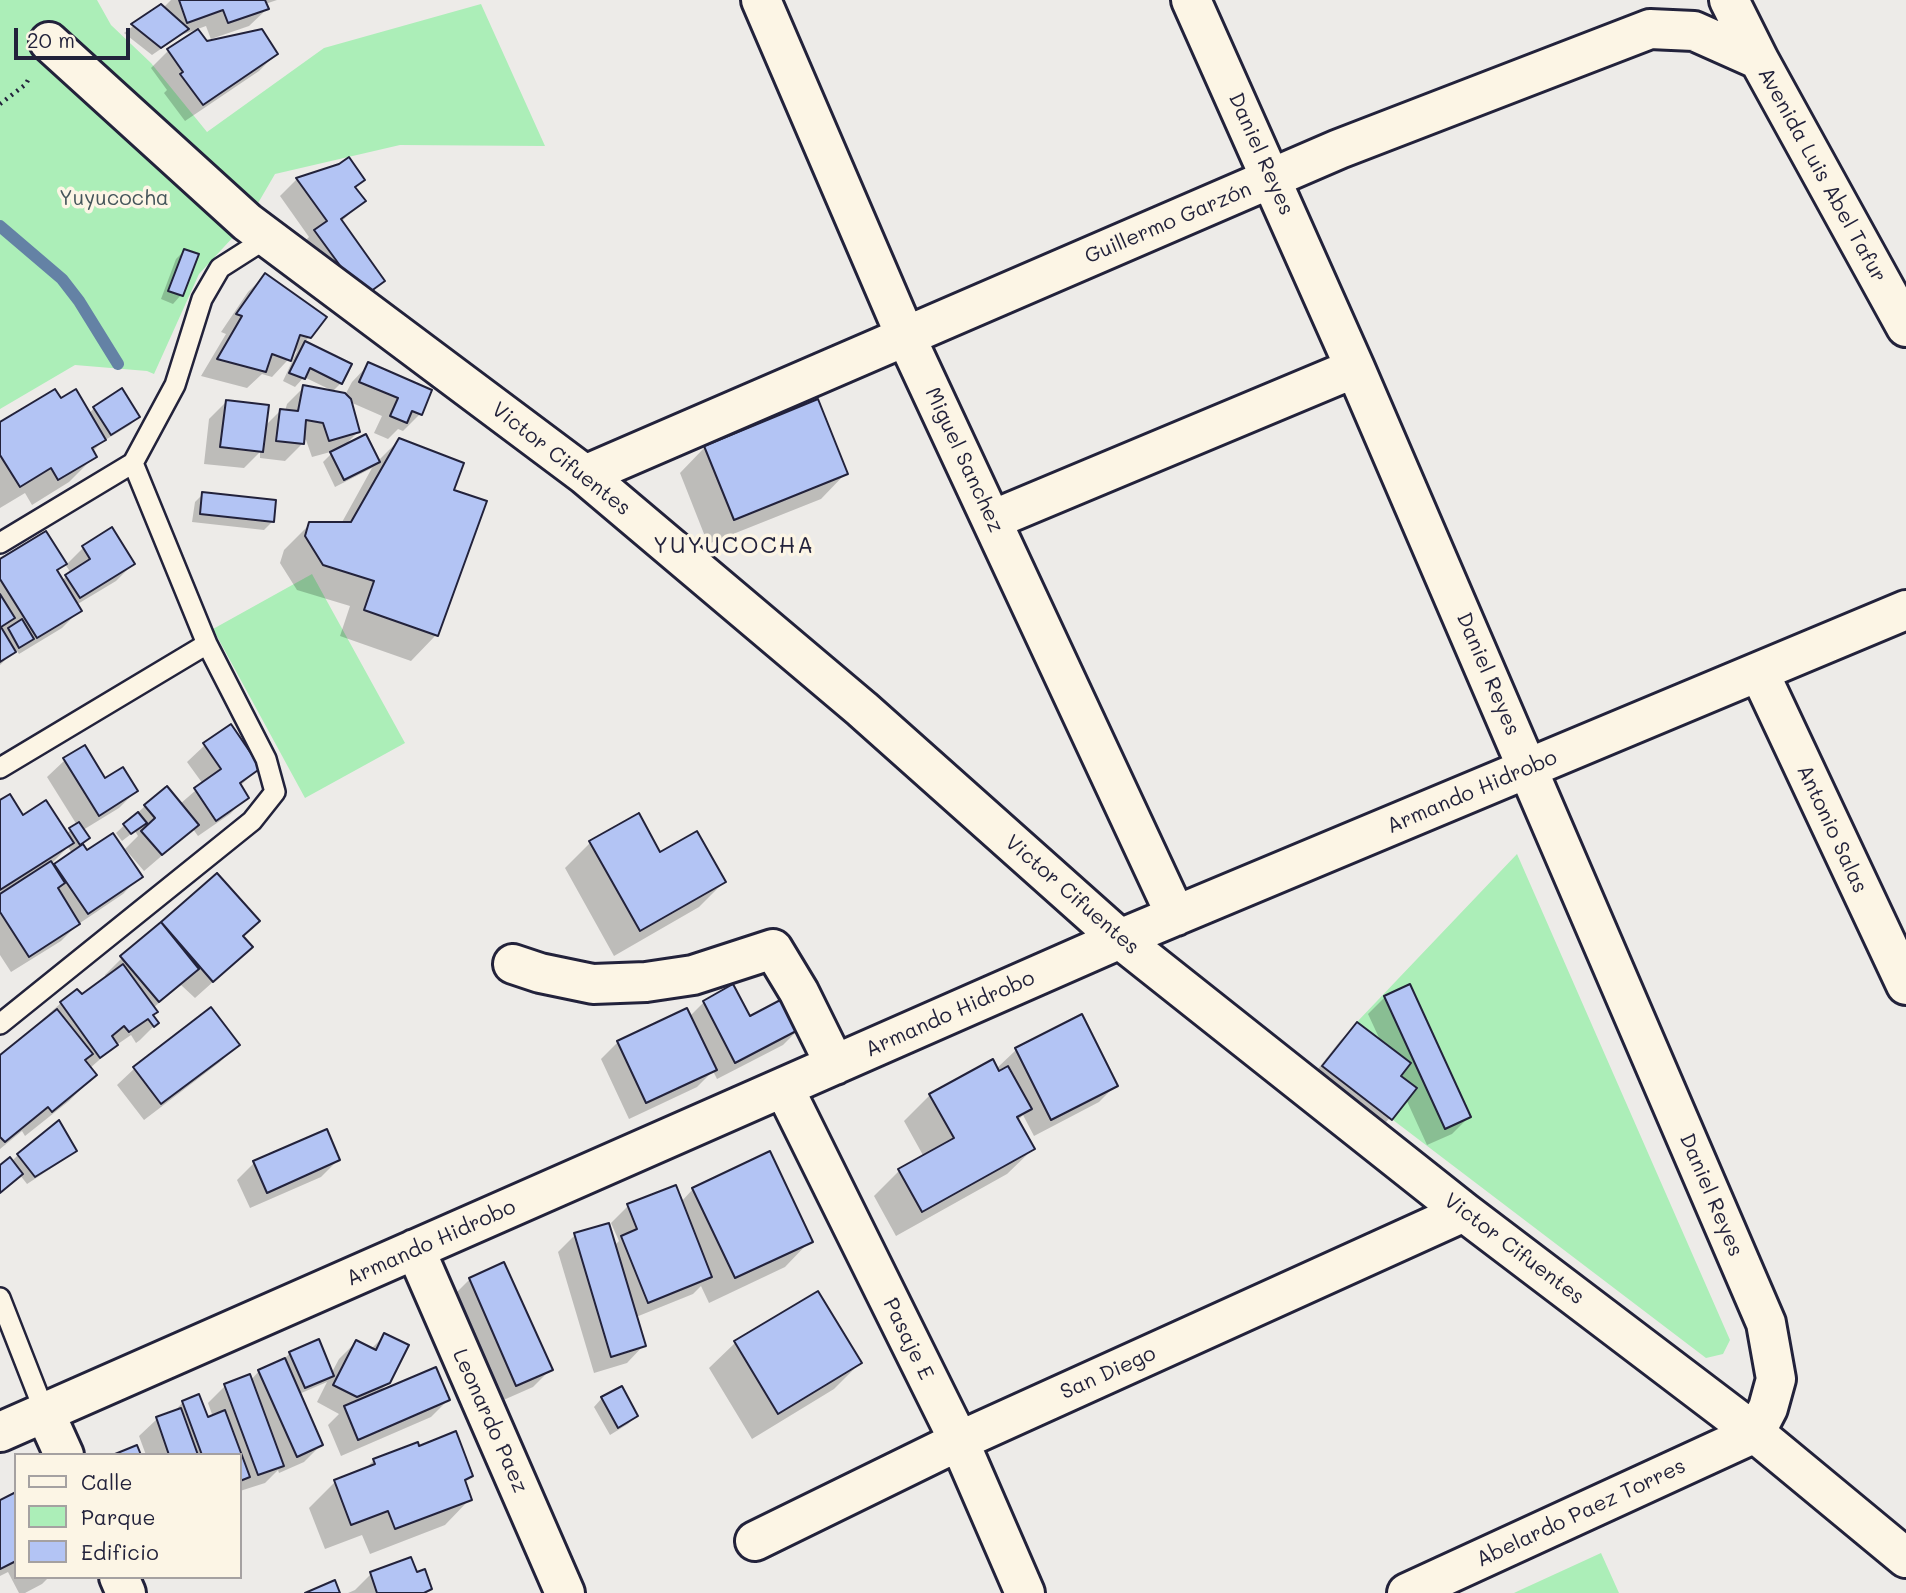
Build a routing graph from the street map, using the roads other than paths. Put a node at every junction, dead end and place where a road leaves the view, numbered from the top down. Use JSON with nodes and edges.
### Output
{"nodes":[{"id":1,"x":761,"y":0,"type":"edge"},
{"id":2,"x":1191,"y":0,"type":"edge"},
{"id":3,"x":1729,"y":0,"type":"edge"},
{"id":4,"x":49,"y":42,"type":"dead end"},
{"id":5,"x":1759,"y":60,"type":"junction"},
{"id":6,"x":1272,"y":178,"type":"junction"},
{"id":7,"x":257,"y":230,"type":"junction"},
{"id":8,"x":1906,"y":327,"type":"edge"},
{"id":9,"x":905,"y":335,"type":"junction"},
{"id":10,"x":1355,"y":368,"type":"junction"},
{"id":11,"x":133,"y":463,"type":"junction"},
{"id":12,"x":585,"y":475,"type":"junction"},
{"id":13,"x":992,"y":520,"type":"junction"},
{"id":14,"x":0,"y":542,"type":"edge"},
{"id":15,"x":1906,"y":610,"type":"edge"},
{"id":16,"x":207,"y":644,"type":"junction"},
{"id":17,"x":1759,"y":672,"type":"junction"},
{"id":18,"x":0,"y":768,"type":"edge"},
{"id":19,"x":1529,"y":768,"type":"junction"},
{"id":20,"x":1176,"y":916,"type":"junction"},
{"id":21,"x":1120,"y":939,"type":"junction"},
{"id":22,"x":513,"y":964,"type":"dead end"},
{"id":23,"x":1906,"y":985,"type":"edge"},
{"id":24,"x":0,"y":1024,"type":"edge"},
{"id":25,"x":835,"y":1065,"type":"junction"},
{"id":26,"x":783,"y":1088,"type":"junction"},
{"id":27,"x":1464,"y":1212,"type":"junction"},
{"id":28,"x":415,"y":1249,"type":"junction"},
{"id":29,"x":0,"y":1298,"type":"edge"},
{"id":30,"x":45,"y":1413,"type":"junction"},
{"id":31,"x":0,"y":1432,"type":"edge"},
{"id":32,"x":1755,"y":1433,"type":"junction"},
{"id":33,"x":959,"y":1441,"type":"junction"},
{"id":34,"x":63,"y":1453,"type":"edge"},
{"id":35,"x":755,"y":1541,"type":"dead end"},
{"id":36,"x":1906,"y":1558,"type":"edge"},
{"id":37,"x":1466,"y":1581,"type":"edge"},
{"id":38,"x":565,"y":1593,"type":"edge"},
{"id":39,"x":1026,"y":1593,"type":"edge"},
{"id":40,"x":1407,"y":1593,"type":"edge"}],
"edges":[{"from":1,"to":9,"type":"street","name":"Miguel Sanchez"},
{"from":2,"to":6,"type":"street","name":"Daniel Reyes"},
{"from":3,"to":5,"type":"street","name":"Avenida Luis Abel Tafur"},
{"from":4,"to":7,"type":"street","name":"Victor Cifuentes"},
{"from":5,"to":6,"type":"street","name":"Guillermo Garzón"},
{"from":5,"to":8,"type":"street","name":"Avenida Luis Abel Tafur"},
{"from":6,"to":9,"type":"street","name":"Guillermo Garzón"},
{"from":6,"to":10,"type":"street","name":"Daniel Reyes"},
{"from":7,"to":11,"type":"lane"},
{"from":7,"to":12,"type":"street","name":"Victor Cifuentes"},
{"from":9,"to":12,"type":"street","name":"Guillermo Garzón"},
{"from":9,"to":13,"type":"street","name":"Miguel Sanchez"},
{"from":10,"to":13,"type":"street"},
{"from":10,"to":19,"type":"street","name":"Daniel Reyes"},
{"from":11,"to":14,"type":"lane"},
{"from":11,"to":16,"type":"lane"},
{"from":12,"to":21,"type":"street","name":"Victor Cifuentes"},
{"from":13,"to":20,"type":"street","name":"Miguel Sanchez"},
{"from":15,"to":17,"type":"street","name":"Armando Hidrobo"},
{"from":16,"to":18,"type":"lane"},
{"from":16,"to":24,"type":"lane"},
{"from":17,"to":19,"type":"street","name":"Armando Hidrobo"},
{"from":17,"to":23,"type":"street","name":"Antonio Salas"},
{"from":19,"to":20,"type":"street","name":"Armando Hidrobo"},
{"from":19,"to":32,"type":"street","name":"Daniel Reyes"},
{"from":20,"to":21,"type":"street","name":"Armando Hidrobo"},
{"from":21,"to":25,"type":"street","name":"Armando Hidrobo"},
{"from":21,"to":27,"type":"street","name":"Victor Cifuentes"},
{"from":22,"to":25,"type":"street"},
{"from":25,"to":26,"type":"street","name":"Armando Hidrobo"},
{"from":26,"to":28,"type":"street","name":"Armando Hidrobo"},
{"from":26,"to":33,"type":"street","name":"Pasaje E"},
{"from":27,"to":32,"type":"street","name":"Victor Cifuentes"},
{"from":27,"to":33,"type":"street","name":"San Diego"},
{"from":28,"to":30,"type":"street","name":"Armando Hidrobo"},
{"from":28,"to":38,"type":"street","name":"Leonardo Paez"},
{"from":29,"to":30,"type":"lane"},
{"from":30,"to":31,"type":"street","name":"Armando Hidrobo"},
{"from":30,"to":34,"type":"street"},
{"from":32,"to":36,"type":"street","name":"Victor Cifuentes"},
{"from":32,"to":37,"type":"street","name":"Abelardo Paez Torres"},
{"from":33,"to":35,"type":"street","name":"San Diego"},
{"from":33,"to":39,"type":"street","name":"Pasaje E"},
{"from":37,"to":40,"type":"street","name":"Abelardo Paez Torres"}]}
